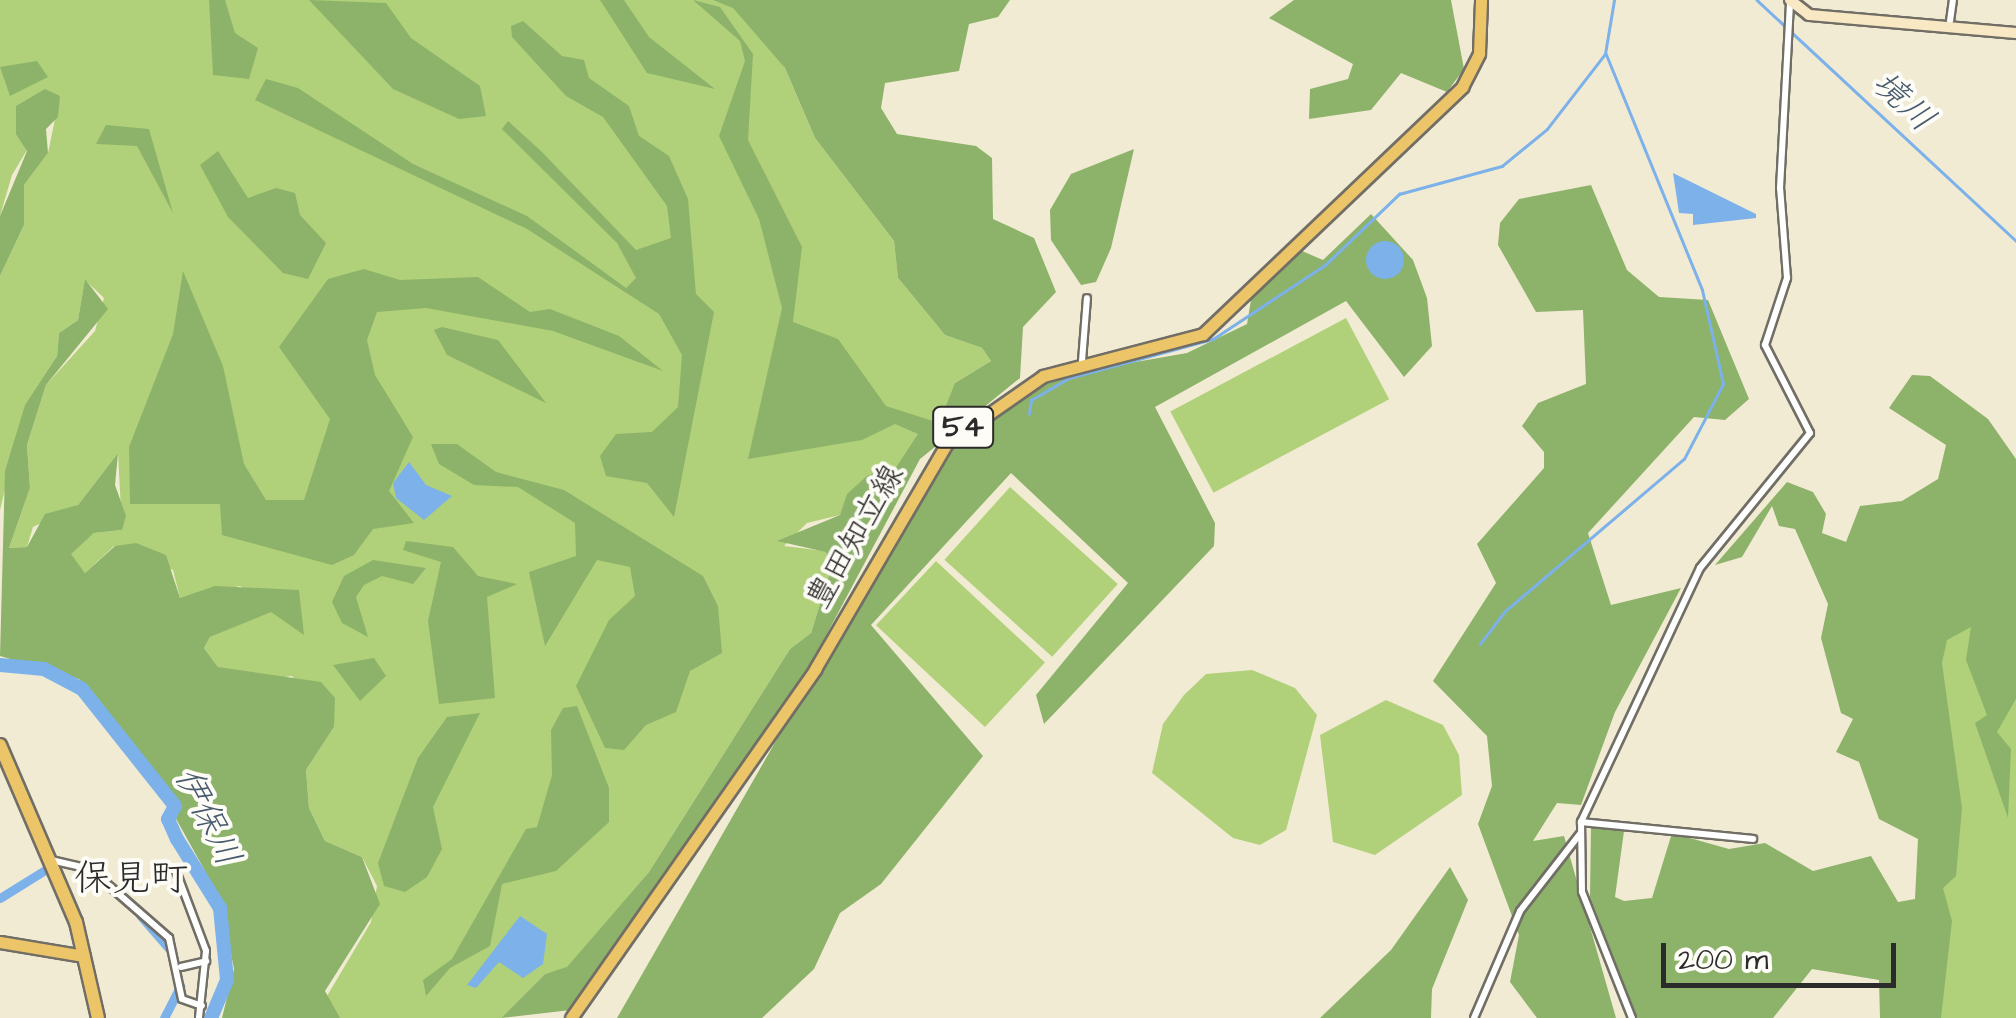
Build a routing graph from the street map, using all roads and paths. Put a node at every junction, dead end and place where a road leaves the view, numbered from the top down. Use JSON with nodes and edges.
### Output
{"nodes":[{"id":1,"x":1481,"y":0,"type":"edge"},
{"id":2,"x":1953,"y":0,"type":"edge"},
{"id":3,"x":1790,"y":2,"type":"edge"},
{"id":4,"x":1950,"y":21,"type":"junction"},
{"id":5,"x":2016,"y":32,"type":"edge"},
{"id":6,"x":1087,"y":298,"type":"dead end"},
{"id":7,"x":1082,"y":361,"type":"junction"},
{"id":8,"x":0,"y":745,"type":"edge"},
{"id":9,"x":1581,"y":822,"type":"junction"},
{"id":10,"x":1580,"y":834,"type":"junction"},
{"id":11,"x":1752,"y":838,"type":"dead end"},
{"id":12,"x":50,"y":860,"type":"junction"},
{"id":13,"x":176,"y":871,"type":"dead end"},
{"id":14,"x":0,"y":942,"type":"edge"},
{"id":15,"x":84,"y":956,"type":"junction"},
{"id":16,"x":206,"y":961,"type":"junction"},
{"id":17,"x":181,"y":967,"type":"junction"},
{"id":18,"x":202,"y":1006,"type":"junction"},
{"id":19,"x":98,"y":1018,"type":"edge"},
{"id":20,"x":198,"y":1018,"type":"edge"},
{"id":21,"x":572,"y":1018,"type":"edge"},
{"id":22,"x":1474,"y":1018,"type":"edge"},
{"id":23,"x":1632,"y":1018,"type":"edge"}],
"edges":[{"from":1,"to":7,"type":"main road","name":"豊田知立線","number":"54"},
{"from":2,"to":4,"type":"street"},
{"from":3,"to":4,"type":"street"},
{"from":3,"to":9,"type":"street"},
{"from":4,"to":5,"type":"street"},
{"from":6,"to":7,"type":"street"},
{"from":7,"to":21,"type":"main road","name":"豊田知立線","number":"54"},
{"from":8,"to":12,"type":"highway"},
{"from":9,"to":10,"type":"street"},
{"from":9,"to":11,"type":"street"},
{"from":10,"to":22,"type":"street"},
{"from":10,"to":23,"type":"street"},
{"from":12,"to":15,"type":"highway"},
{"from":12,"to":17,"type":"street"},
{"from":13,"to":16,"type":"street"},
{"from":14,"to":15,"type":"main road"},
{"from":15,"to":19,"type":"highway"},
{"from":16,"to":17,"type":"street"},
{"from":16,"to":18,"type":"street"},
{"from":17,"to":18,"type":"street"},
{"from":18,"to":20,"type":"street"}]}
